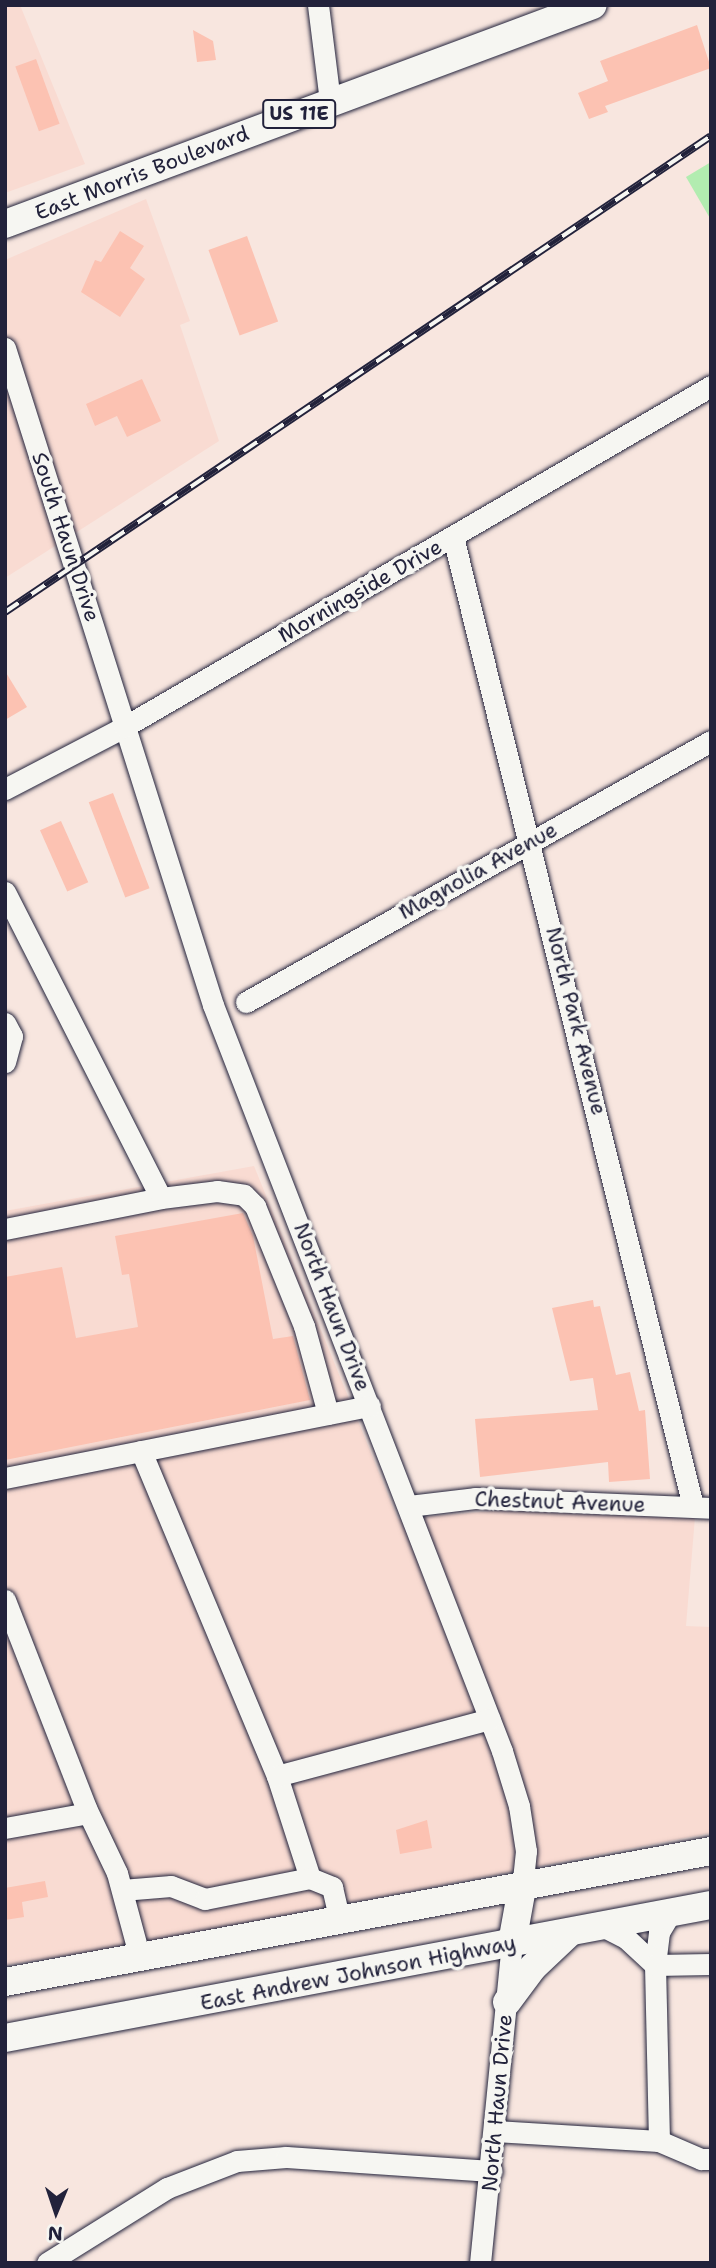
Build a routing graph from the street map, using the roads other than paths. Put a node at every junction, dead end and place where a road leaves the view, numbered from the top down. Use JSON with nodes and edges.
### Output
{"nodes":[{"id":1,"x":318,"y":5,"type":"edge"},
{"id":2,"x":593,"y":5,"type":"edge"},
{"id":3,"x":331,"y":102,"type":"junction"},
{"id":4,"x":5,"y":224,"type":"edge"},
{"id":5,"x":5,"y":348,"type":"edge"},
{"id":6,"x":711,"y":386,"type":"edge"},
{"id":7,"x":453,"y":537,"type":"junction"},
{"id":8,"x":124,"y":727,"type":"junction"},
{"id":9,"x":711,"y":741,"type":"edge"},
{"id":10,"x":5,"y":789,"type":"edge"},
{"id":11,"x":531,"y":841,"type":"junction"},
{"id":12,"x":5,"y":892,"type":"edge"},
{"id":13,"x":246,"y":1002,"type":"dead end"},
{"id":14,"x":5,"y":1023,"type":"edge"},
{"id":15,"x":5,"y":1062,"type":"edge"},
{"id":16,"x":161,"y":1198,"type":"junction"},
{"id":17,"x":5,"y":1229,"type":"edge"},
{"id":18,"x":370,"y":1406,"type":"junction"},
{"id":19,"x":328,"y":1414,"type":"junction"},
{"id":20,"x":141,"y":1451,"type":"junction"},
{"id":21,"x":5,"y":1478,"type":"edge"},
{"id":22,"x":409,"y":1506,"type":"junction"},
{"id":23,"x":702,"y":1507,"type":"edge"},
{"id":24,"x":5,"y":1600,"type":"edge"},
{"id":25,"x":490,"y":1719,"type":"junction"},
{"id":26,"x":278,"y":1776,"type":"junction"},
{"id":27,"x":88,"y":1813,"type":"junction"},
{"id":28,"x":5,"y":1828,"type":"edge"},
{"id":29,"x":711,"y":1850,"type":"edge"},
{"id":30,"x":310,"y":1878,"type":"junction"},
{"id":31,"x":522,"y":1888,"type":"junction"},
{"id":32,"x":122,"y":1890,"type":"junction"},
{"id":33,"x":711,"y":1905,"type":"edge"},
{"id":34,"x":671,"y":1912,"type":"junction"},
{"id":35,"x":340,"y":1921,"type":"junction"},
{"id":36,"x":603,"y":1926,"type":"junction"},
{"id":37,"x":570,"y":1932,"type":"junction"},
{"id":38,"x":512,"y":1943,"type":"junction"},
{"id":39,"x":140,"y":1958,"type":"junction"},
{"id":40,"x":711,"y":1964,"type":"edge"},
{"id":41,"x":655,"y":1965,"type":"junction"},
{"id":42,"x":5,"y":1982,"type":"edge"},
{"id":43,"x":507,"y":2002,"type":"junction"},
{"id":44,"x":5,"y":2038,"type":"edge"},
{"id":45,"x":495,"y":2131,"type":"junction"},
{"id":46,"x":659,"y":2141,"type":"junction"},
{"id":47,"x":711,"y":2159,"type":"edge"},
{"id":48,"x":492,"y":2171,"type":"junction"},
{"id":49,"x":47,"y":2263,"type":"edge"},
{"id":50,"x":480,"y":2263,"type":"edge"}],
"edges":[{"from":1,"to":3,"type":"street"},
{"from":2,"to":3,"type":"main road","name":"East Morris Boulevard","number":"US 11E"},
{"from":3,"to":4,"type":"main road","name":"East Morris Boulevard","number":"US 11E"},
{"from":5,"to":8,"type":"street","name":"South Haun Drive"},
{"from":6,"to":7,"type":"street","name":"Morningside Drive"},
{"from":7,"to":8,"type":"street","name":"Morningside Drive"},
{"from":7,"to":11,"type":"street","name":"North Park Avenue"},
{"from":8,"to":10,"type":"street","name":"Morningside Drive"},
{"from":8,"to":18,"type":"street","name":"North Haun Drive"},
{"from":9,"to":11,"type":"street","name":"Magnolia Avenue"},
{"from":11,"to":13,"type":"street","name":"Magnolia Avenue"},
{"from":11,"to":23,"type":"street","name":"North Park Avenue"},
{"from":12,"to":16,"type":"street"},
{"from":14,"to":15,"type":"street"},
{"from":16,"to":17,"type":"street"},
{"from":16,"to":19,"type":"street"},
{"from":18,"to":19,"type":"street"},
{"from":18,"to":22,"type":"street","name":"North Haun Drive"},
{"from":19,"to":20,"type":"street"},
{"from":20,"to":21,"type":"street"},
{"from":20,"to":26,"type":"street"},
{"from":22,"to":23,"type":"street","name":"Chestnut Avenue"},
{"from":22,"to":25,"type":"street","name":"North Haun Drive"},
{"from":24,"to":27,"type":"street"},
{"from":25,"to":26,"type":"street"},
{"from":25,"to":31,"type":"street","name":"North Haun Drive"},
{"from":26,"to":30,"type":"street"},
{"from":27,"to":28,"type":"street"},
{"from":27,"to":32,"type":"street"},
{"from":29,"to":31,"type":"main road"},
{"from":30,"to":32,"type":"street"},
{"from":30,"to":35,"type":"street"},
{"from":31,"to":35,"type":"main road"},
{"from":31,"to":38,"type":"main road"},
{"from":32,"to":39,"type":"street"},
{"from":33,"to":34,"type":"main road","name":"East Andrew Johnson Highway"},
{"from":34,"to":36,"type":"main road","name":"East Andrew Johnson Highway"},
{"from":34,"to":41,"type":"street"},
{"from":35,"to":39,"type":"main road"},
{"from":36,"to":37,"type":"main road","name":"East Andrew Johnson Highway"},
{"from":36,"to":41,"type":"street"},
{"from":37,"to":38,"type":"main road","name":"East Andrew Johnson Highway"},
{"from":37,"to":43,"type":"main road"},
{"from":38,"to":43,"type":"street","name":"North Haun Drive"},
{"from":38,"to":44,"type":"main road","name":"East Andrew Johnson Highway"},
{"from":39,"to":42,"type":"main road"},
{"from":40,"to":41,"type":"street"},
{"from":41,"to":46,"type":"street"},
{"from":43,"to":45,"type":"street","name":"North Haun Drive"},
{"from":45,"to":46,"type":"street"},
{"from":45,"to":48,"type":"street","name":"North Haun Drive"},
{"from":46,"to":47,"type":"street"},
{"from":48,"to":49,"type":"street"},
{"from":48,"to":50,"type":"street","name":"North Haun Drive"}]}
